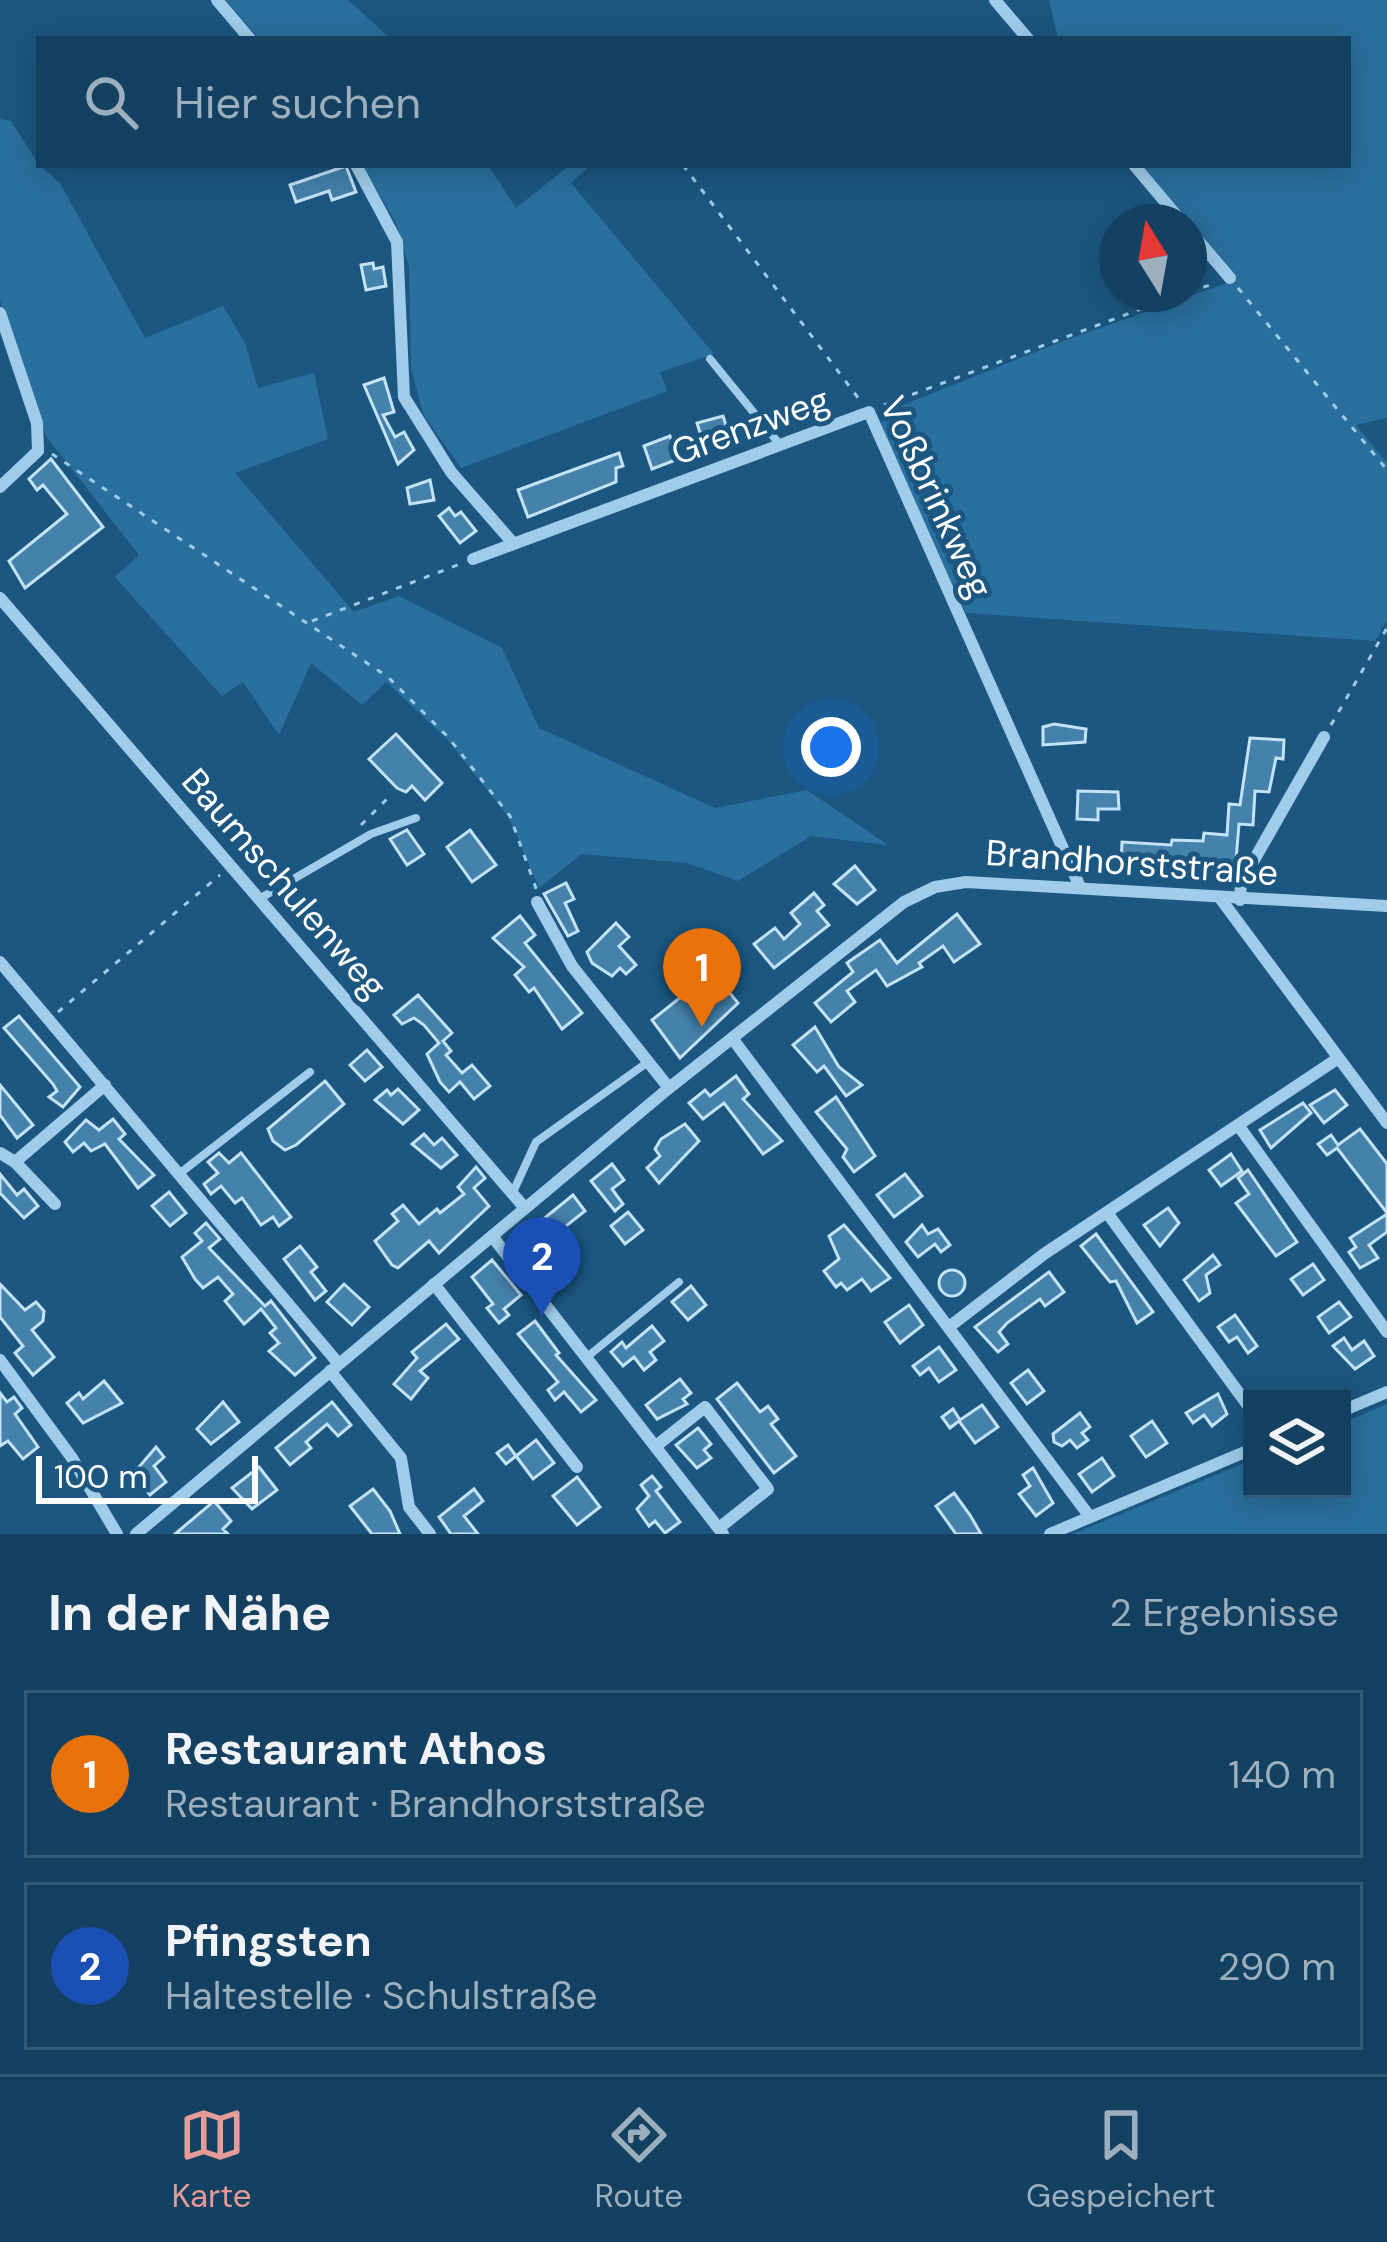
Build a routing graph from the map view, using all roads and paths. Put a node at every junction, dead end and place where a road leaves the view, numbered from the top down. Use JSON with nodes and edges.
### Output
{"nodes":[{"id":1,"x":217,"y":0,"type":"edge"},
{"id":2,"x":995,"y":0,"type":"edge"},
{"id":3,"x":247,"y":36,"type":"edge"},
{"id":4,"x":1025,"y":36,"type":"edge"},
{"id":5,"x":358,"y":168,"type":"edge"},
{"id":6,"x":685,"y":168,"type":"edge"},
{"id":7,"x":1137,"y":168,"type":"edge"},
{"id":8,"x":1167,"y":204,"type":"edge"},
{"id":9,"x":1207,"y":251,"type":"edge"},
{"id":10,"x":1230,"y":278,"type":"junction"},
{"id":11,"x":1207,"y":286,"type":"edge"},
{"id":12,"x":1126,"y":312,"type":"edge"},
{"id":13,"x":0,"y":313,"type":"edge"},
{"id":14,"x":710,"y":359,"type":"dead end"},
{"id":15,"x":868,"y":412,"type":"junction"},
{"id":16,"x":781,"y":446,"type":"junction"},
{"id":17,"x":38,"y":451,"type":"junction"},
{"id":18,"x":1387,"y":470,"type":"edge"},
{"id":19,"x":0,"y":487,"type":"edge"},
{"id":20,"x":513,"y":543,"type":"junction"},
{"id":21,"x":473,"y":560,"type":"joint"},
{"id":22,"x":0,"y":598,"type":"edge"},
{"id":23,"x":310,"y":622,"type":"junction"},
{"id":24,"x":1387,"y":628,"type":"edge"},
{"id":25,"x":1324,"y":737,"type":"joint"},
{"id":26,"x":416,"y":818,"type":"dead end"},
{"id":27,"x":231,"y":867,"type":"junction"},
{"id":28,"x":1080,"y":887,"type":"junction"},
{"id":29,"x":1220,"y":898,"type":"junction"},
{"id":30,"x":259,"y":899,"type":"junction"},
{"id":31,"x":1240,"y":900,"type":"junction"},
{"id":32,"x":537,"y":902,"type":"joint"},
{"id":33,"x":1387,"y":907,"type":"edge"},
{"id":34,"x":0,"y":962,"type":"edge"},
{"id":35,"x":49,"y":1020,"type":"junction"},
{"id":36,"x":732,"y":1038,"type":"junction"},
{"id":37,"x":1337,"y":1059,"type":"junction"},
{"id":38,"x":648,"y":1062,"type":"junction"},
{"id":39,"x":310,"y":1072,"type":"dead end"},
{"id":40,"x":105,"y":1085,"type":"junction"},
{"id":41,"x":669,"y":1088,"type":"junction"},
{"id":42,"x":1387,"y":1123,"type":"edge"},
{"id":43,"x":1238,"y":1125,"type":"junction"},
{"id":44,"x":0,"y":1153,"type":"edge"},
{"id":45,"x":15,"y":1162,"type":"junction"},
{"id":46,"x":179,"y":1174,"type":"junction"},
{"id":47,"x":512,"y":1193,"type":"junction"},
{"id":48,"x":56,"y":1204,"type":"dead end"},
{"id":49,"x":524,"y":1207,"type":"junction"},
{"id":50,"x":1108,"y":1214,"type":"junction"},
{"id":51,"x":492,"y":1236,"type":"junction"},
{"id":52,"x":679,"y":1282,"type":"dead end"},
{"id":53,"x":434,"y":1284,"type":"junction"},
{"id":54,"x":949,"y":1327,"type":"junction"},
{"id":55,"x":1387,"y":1332,"type":"edge"},
{"id":56,"x":586,"y":1357,"type":"junction"},
{"id":57,"x":0,"y":1360,"type":"edge"},
{"id":58,"x":334,"y":1367,"type":"junction"},
{"id":59,"x":1387,"y":1392,"type":"edge"},
{"id":60,"x":1243,"y":1400,"type":"edge"},
{"id":61,"x":1351,"y":1407,"type":"edge"},
{"id":62,"x":656,"y":1446,"type":"junction"},
{"id":63,"x":1243,"y":1453,"type":"edge"},
{"id":64,"x":577,"y":1467,"type":"dead end"},
{"id":65,"x":1090,"y":1517,"type":"junction"},
{"id":66,"x":721,"y":1531,"type":"edge"},
{"id":67,"x":117,"y":1534,"type":"edge"},
{"id":68,"x":136,"y":1534,"type":"edge"},
{"id":69,"x":430,"y":1534,"type":"edge"},
{"id":70,"x":1050,"y":1534,"type":"edge"}],
"edges":[{"from":1,"to":3,"type":"street"},
{"from":2,"to":4,"type":"street"},
{"from":5,"to":20,"type":"street"},
{"from":6,"to":15,"type":"path","name":"Voßbrinkweg"},
{"from":7,"to":8,"type":"street"},
{"from":9,"to":10,"type":"street"},
{"from":10,"to":11,"type":"path"},
{"from":10,"to":18,"type":"path"},
{"from":12,"to":15,"type":"path","name":"Grenzweg"},
{"from":13,"to":17,"type":"street"},
{"from":14,"to":16,"type":"lane"},
{"from":15,"to":16,"type":"street","name":"Grenzweg"},
{"from":15,"to":28,"type":"street","name":"Voßbrinkweg"},
{"from":16,"to":20,"type":"street","name":"Grenzweg"},
{"from":17,"to":19,"type":"street"},
{"from":17,"to":23,"type":"path"},
{"from":20,"to":21,"type":"street","name":"Grenzweg"},
{"from":21,"to":23,"type":"path"},
{"from":22,"to":27,"type":"street","name":"Baumschulenweg"},
{"from":23,"to":32,"type":"path"},
{"from":24,"to":25,"type":"path"},
{"from":25,"to":31,"type":"street"},
{"from":26,"to":30,"type":"lane"},
{"from":27,"to":30,"type":"street","name":"Baumschulenweg"},
{"from":27,"to":35,"type":"path"},
{"from":28,"to":29,"type":"street","name":"Brandhorststraße"},
{"from":28,"to":36,"type":"street","name":"Brandhorststraße"},
{"from":29,"to":31,"type":"street","name":"Brandhorststraße"},
{"from":29,"to":37,"type":"street"},
{"from":30,"to":47,"type":"street","name":"Baumschulenweg"},
{"from":31,"to":33,"type":"street","name":"Brandhorststraße"},
{"from":32,"to":38,"type":"street"},
{"from":34,"to":35,"type":"street"},
{"from":35,"to":40,"type":"street"},
{"from":36,"to":41,"type":"street","name":"Brandhorststraße"},
{"from":36,"to":54,"type":"street"},
{"from":37,"to":42,"type":"street"},
{"from":37,"to":43,"type":"street"},
{"from":38,"to":41,"type":"street"},
{"from":38,"to":47,"type":"lane"},
{"from":39,"to":46,"type":"lane"},
{"from":40,"to":45,"type":"street"},
{"from":40,"to":46,"type":"street"},
{"from":41,"to":49,"type":"street","name":"Brandhorststraße"},
{"from":43,"to":50,"type":"street"},
{"from":43,"to":55,"type":"street"},
{"from":44,"to":45,"type":"street"},
{"from":45,"to":48,"type":"street"},
{"from":46,"to":58,"type":"street"},
{"from":47,"to":49,"type":"street","name":"Baumschulenweg"},
{"from":49,"to":51,"type":"street","name":"Brandhorststraße"},
{"from":50,"to":54,"type":"street"},
{"from":50,"to":60,"type":"street"},
{"from":51,"to":53,"type":"street","name":"Brandhorststraße"},
{"from":51,"to":56,"type":"street"},
{"from":52,"to":56,"type":"lane"},
{"from":53,"to":58,"type":"street","name":"Brandhorststraße"},
{"from":53,"to":64,"type":"street"},
{"from":54,"to":65,"type":"street"},
{"from":56,"to":62,"type":"street"},
{"from":57,"to":67,"type":"street"},
{"from":58,"to":68,"type":"street","name":"Brandhorststraße"},
{"from":58,"to":69,"type":"street"},
{"from":59,"to":61,"type":"street"},
{"from":62,"to":66,"type":"street"},
{"from":62,"to":66,"type":"street"},
{"from":63,"to":65,"type":"street"},
{"from":65,"to":70,"type":"street"}]}
